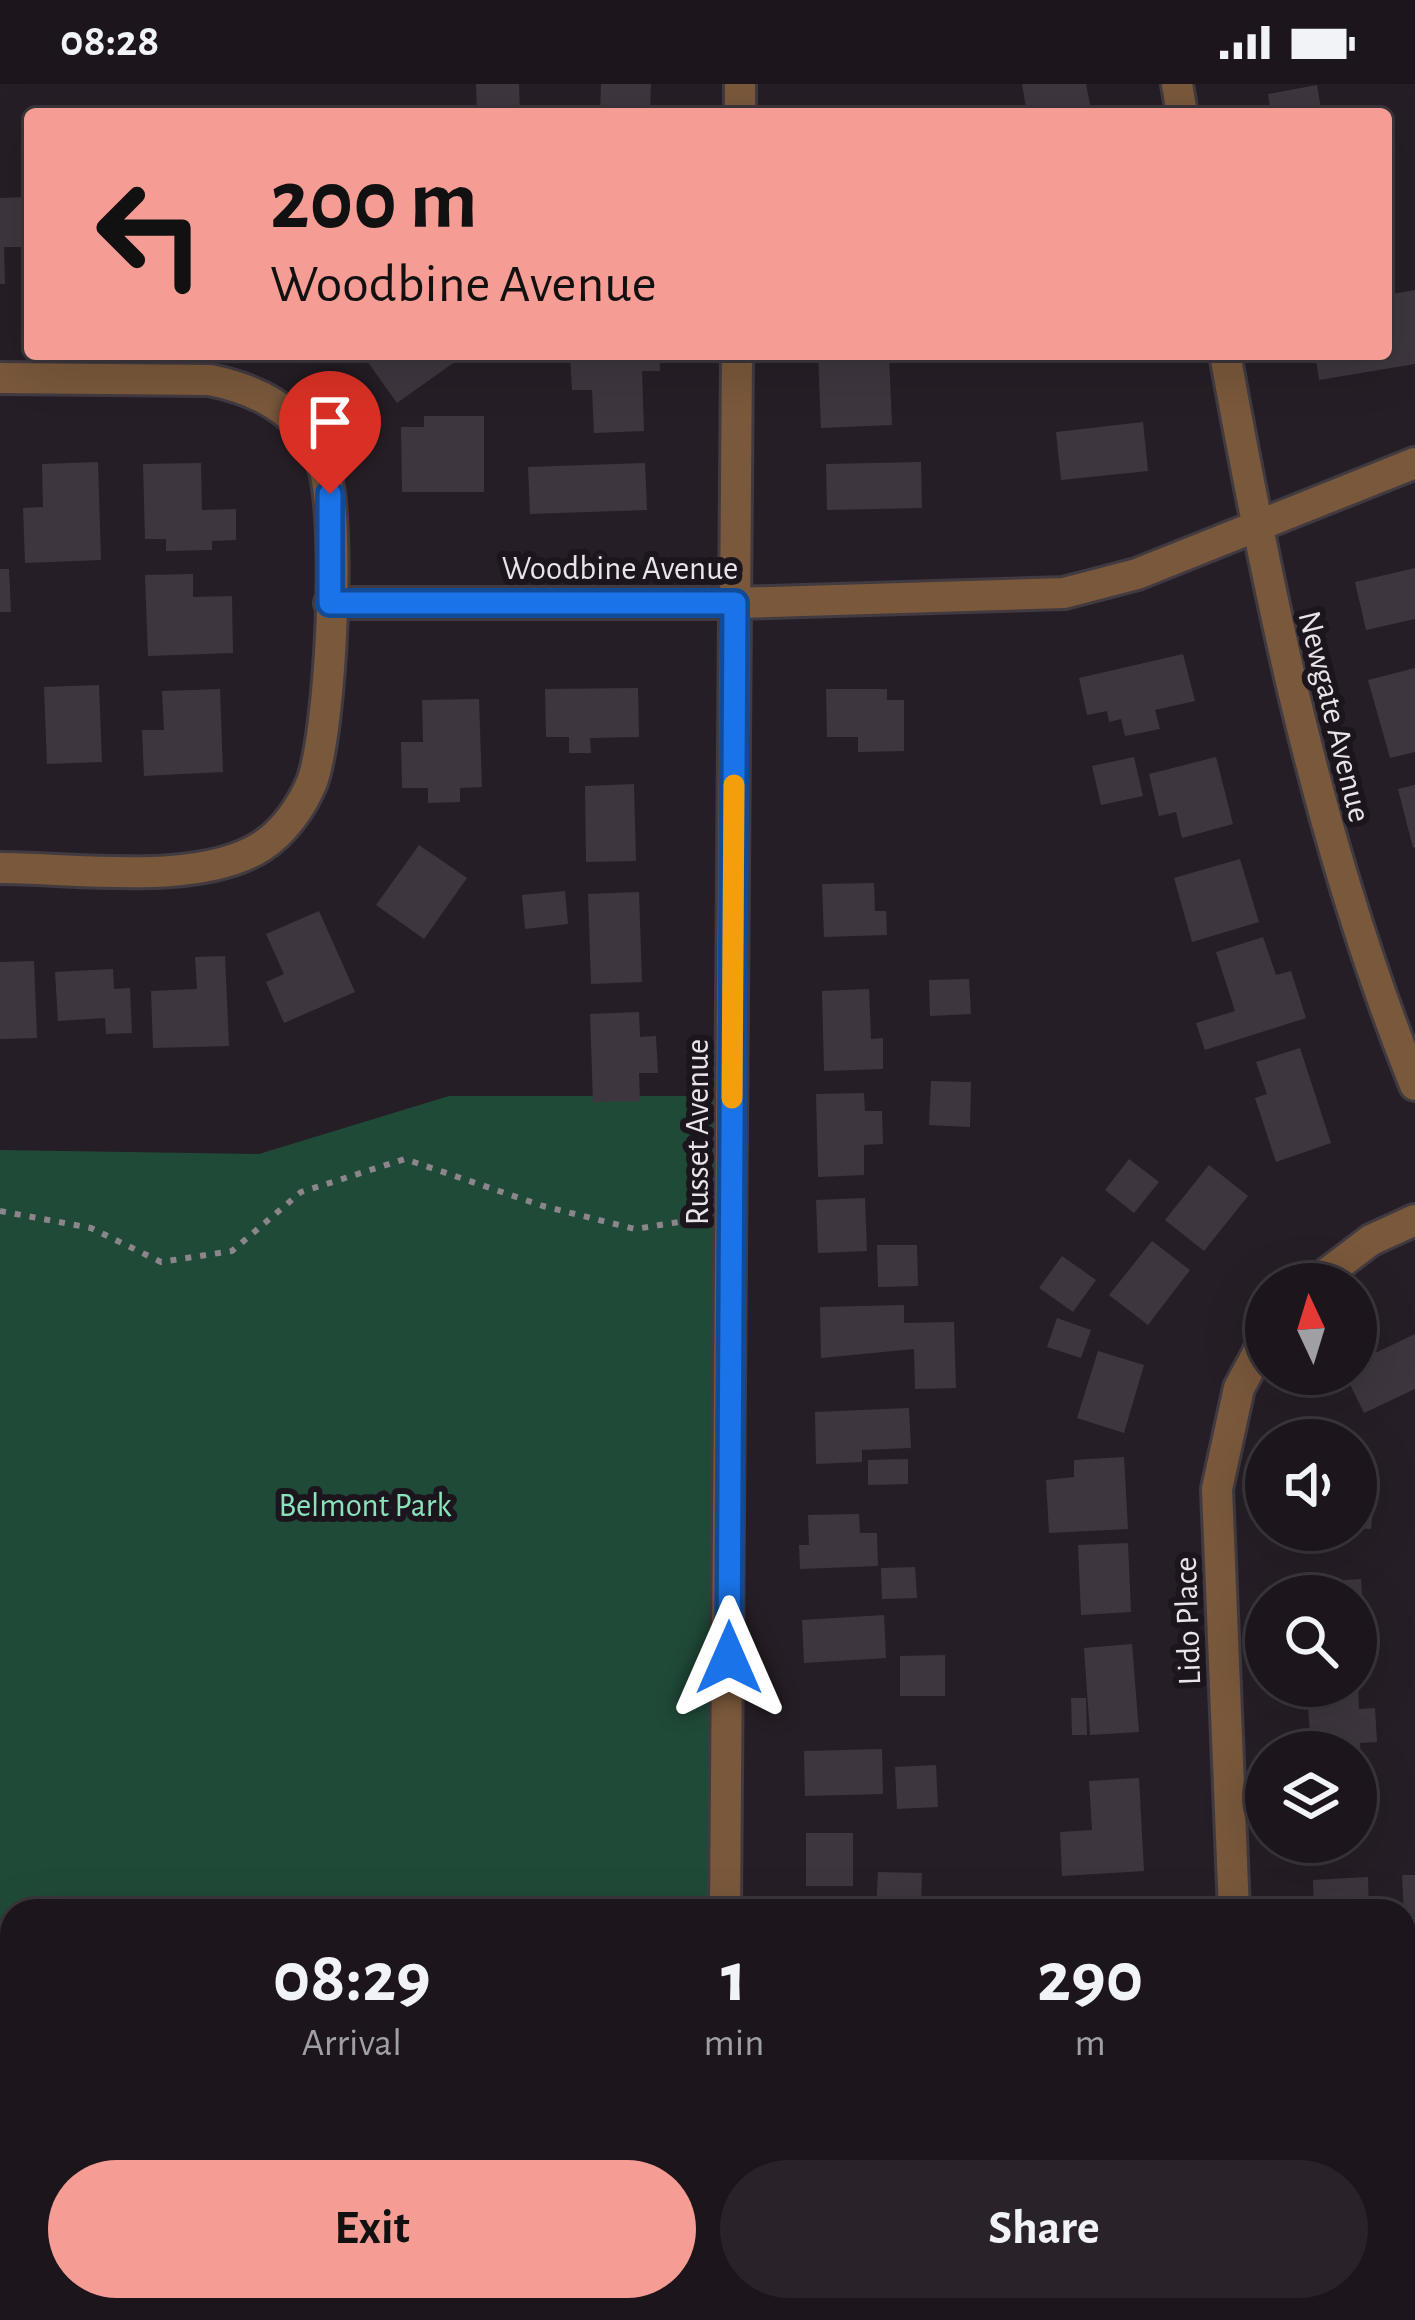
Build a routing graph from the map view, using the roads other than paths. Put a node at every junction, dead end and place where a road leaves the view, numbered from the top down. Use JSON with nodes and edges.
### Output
{"nodes":[{"id":1,"x":737,"y":360,"type":"edge"},
{"id":2,"x":1226,"y":360,"type":"edge"},
{"id":3,"x":0,"y":378,"type":"edge"},
{"id":4,"x":1415,"y":463,"type":"edge"},
{"id":5,"x":1256,"y":524,"type":"junction"},
{"id":6,"x":330,"y":603,"type":"junction"},
{"id":7,"x":735,"y":603,"type":"junction"},
{"id":8,"x":0,"y":868,"type":"edge"},
{"id":9,"x":1415,"y":1084,"type":"edge"},
{"id":10,"x":1415,"y":1220,"type":"edge"},
{"id":11,"x":1341,"y":1263,"type":"edge"},
{"id":12,"x":1245,"y":1377,"type":"edge"},
{"id":13,"x":725,"y":1899,"type":"edge"},
{"id":14,"x":1234,"y":1899,"type":"edge"}],
"edges":[{"from":1,"to":7,"type":"street","name":"Russet Avenue"},
{"from":2,"to":5,"type":"street","name":"Newgate Avenue"},
{"from":3,"to":6,"type":"street"},
{"from":4,"to":5,"type":"street","name":"Woodbine Avenue"},
{"from":5,"to":7,"type":"street","name":"Woodbine Avenue"},
{"from":5,"to":9,"type":"street","name":"Newgate Avenue"},
{"from":6,"to":7,"type":"street","name":"Woodbine Avenue"},
{"from":6,"to":8,"type":"street"},
{"from":7,"to":13,"type":"street","name":"Russet Avenue"},
{"from":10,"to":11,"type":"street"},
{"from":12,"to":14,"type":"street","name":"Lido Place"}]}
